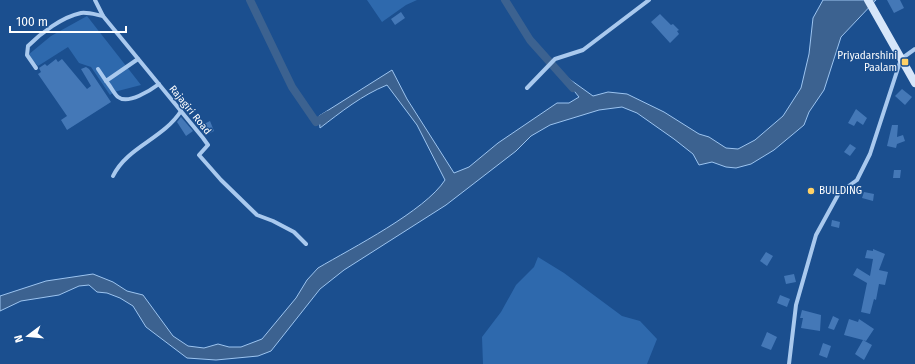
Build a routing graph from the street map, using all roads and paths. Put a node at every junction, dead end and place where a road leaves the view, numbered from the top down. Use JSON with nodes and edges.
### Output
{"nodes":[{"id":1,"x":95,"y":0,"type":"edge"},
{"id":2,"x":649,"y":0,"type":"edge"},
{"id":3,"x":868,"y":0,"type":"edge"},
{"id":4,"x":103,"y":16,"type":"junction"},
{"id":5,"x":915,"y":49,"type":"edge"},
{"id":6,"x":138,"y":59,"type":"junction"},
{"id":7,"x":901,"y":59,"type":"junction"},
{"id":8,"x":36,"y":68,"type":"dead end"},
{"id":9,"x":98,"y":69,"type":"dead end"},
{"id":10,"x":106,"y":81,"type":"junction"},
{"id":11,"x":915,"y":83,"type":"edge"},
{"id":12,"x":159,"y":84,"type":"junction"},
{"id":13,"x":527,"y":88,"type":"dead end"},
{"id":14,"x":181,"y":111,"type":"junction"},
{"id":15,"x":113,"y":176,"type":"dead end"},
{"id":16,"x":306,"y":244,"type":"dead end"},
{"id":17,"x":789,"y":364,"type":"edge"}],
"edges":[{"from":1,"to":4,"type":"street","name":"Rajagiri Road"},
{"from":2,"to":13,"type":"street"},
{"from":3,"to":7,"type":"main road"},
{"from":4,"to":6,"type":"street","name":"Rajagiri Road"},
{"from":4,"to":8,"type":"street"},
{"from":5,"to":7,"type":"street"},
{"from":6,"to":10,"type":"street"},
{"from":6,"to":12,"type":"street","name":"Rajagiri Road"},
{"from":7,"to":11,"type":"main road"},
{"from":7,"to":17,"type":"street"},
{"from":9,"to":10,"type":"street"},
{"from":10,"to":12,"type":"street"},
{"from":12,"to":14,"type":"street","name":"Rajagiri Road"},
{"from":14,"to":15,"type":"street"},
{"from":14,"to":16,"type":"street","name":"Rajagiri Road"}]}
